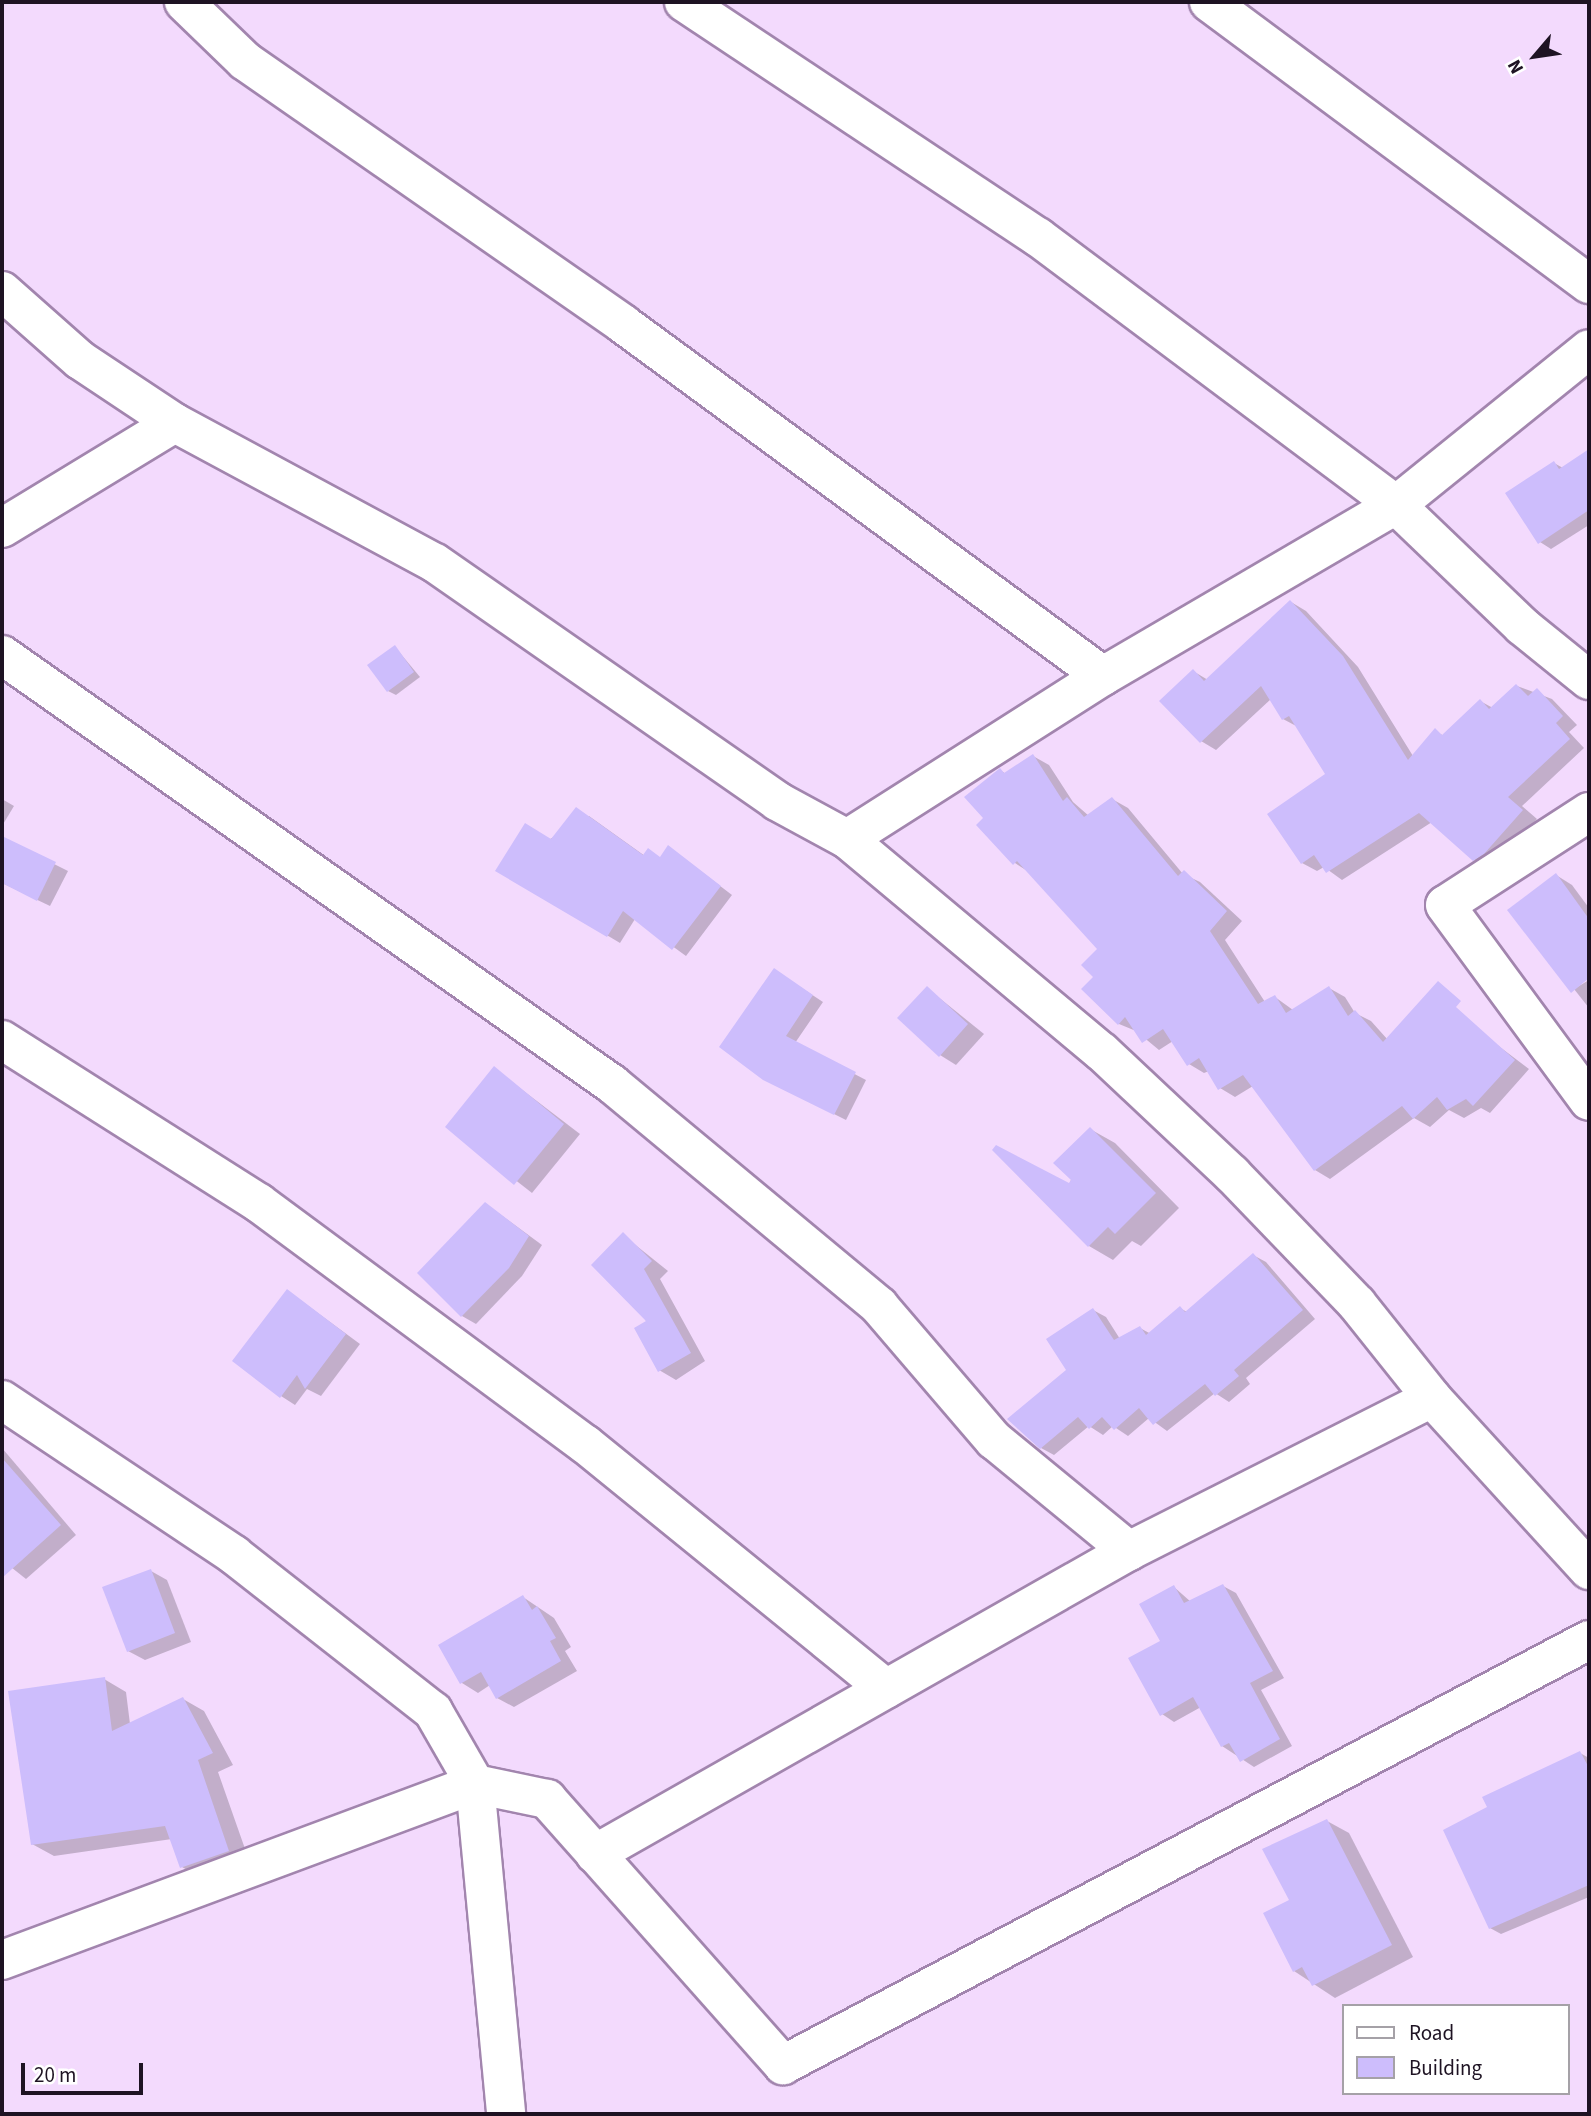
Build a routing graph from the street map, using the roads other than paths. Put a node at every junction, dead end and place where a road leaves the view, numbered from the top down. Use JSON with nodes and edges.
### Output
{"nodes":[{"id":1,"x":184,"y":2,"type":"edge"},
{"id":2,"x":684,"y":2,"type":"edge"},
{"id":3,"x":1209,"y":2,"type":"edge"},
{"id":4,"x":1589,"y":284,"type":"edge"},
{"id":5,"x":2,"y":291,"type":"edge"},
{"id":6,"x":1589,"y":349,"type":"edge"},
{"id":7,"x":175,"y":423,"type":"junction"},
{"id":8,"x":1396,"y":505,"type":"junction"},
{"id":9,"x":2,"y":528,"type":"edge"},
{"id":10,"x":2,"y":655,"type":"edge"},
{"id":11,"x":1103,"y":676,"type":"junction"},
{"id":12,"x":1589,"y":680,"type":"edge"},
{"id":13,"x":1589,"y":812,"type":"edge"},
{"id":14,"x":847,"y":839,"type":"junction"},
{"id":15,"x":2,"y":1040,"type":"edge"},
{"id":16,"x":1589,"y":1101,"type":"edge"},
{"id":17,"x":1432,"y":1398,"type":"junction"},
{"id":18,"x":2,"y":1400,"type":"edge"},
{"id":19,"x":1129,"y":1550,"type":"junction"},
{"id":20,"x":1589,"y":1570,"type":"edge"},
{"id":21,"x":1589,"y":1640,"type":"edge"},
{"id":22,"x":886,"y":1689,"type":"junction"},
{"id":23,"x":475,"y":1784,"type":"junction"},
{"id":24,"x":595,"y":1854,"type":"junction"},
{"id":25,"x":2,"y":1960,"type":"edge"},
{"id":26,"x":506,"y":2114,"type":"edge"}],
"edges":[{"from":1,"to":11,"type":"street"},
{"from":2,"to":8,"type":"street"},
{"from":3,"to":4,"type":"street"},
{"from":5,"to":7,"type":"street"},
{"from":6,"to":8,"type":"street"},
{"from":7,"to":9,"type":"street"},
{"from":7,"to":14,"type":"street"},
{"from":8,"to":11,"type":"street"},
{"from":8,"to":12,"type":"street"},
{"from":10,"to":19,"type":"street"},
{"from":11,"to":14,"type":"street"},
{"from":13,"to":16,"type":"street"},
{"from":14,"to":17,"type":"street"},
{"from":15,"to":22,"type":"street"},
{"from":17,"to":19,"type":"street"},
{"from":17,"to":20,"type":"street"},
{"from":18,"to":23,"type":"street"},
{"from":19,"to":22,"type":"street"},
{"from":21,"to":24,"type":"street"},
{"from":22,"to":24,"type":"street"},
{"from":23,"to":24,"type":"street"},
{"from":23,"to":25,"type":"street"},
{"from":23,"to":26,"type":"street"}]}
